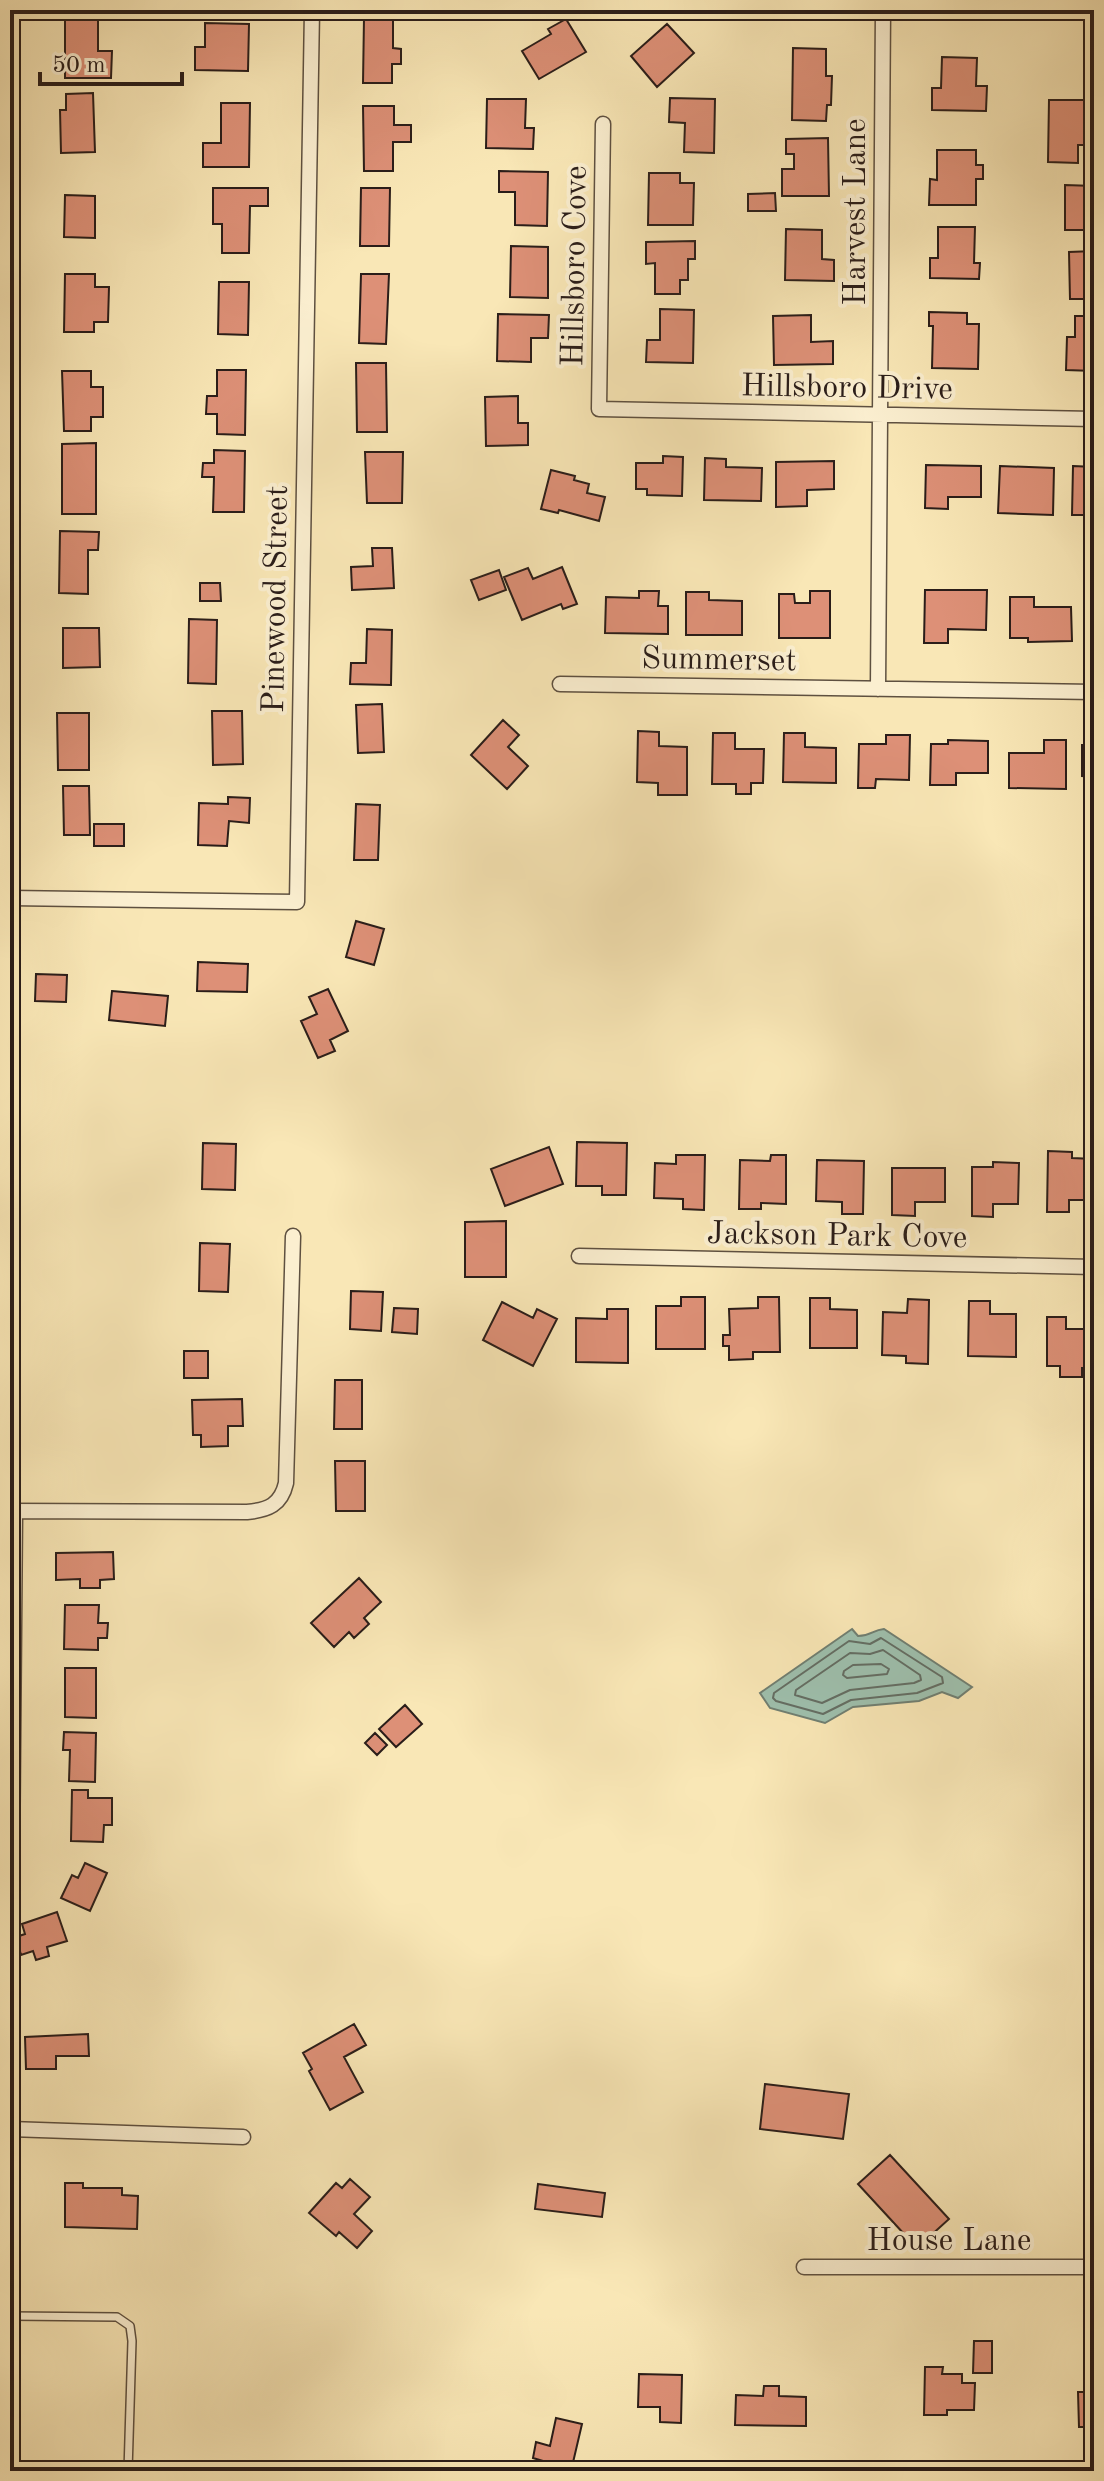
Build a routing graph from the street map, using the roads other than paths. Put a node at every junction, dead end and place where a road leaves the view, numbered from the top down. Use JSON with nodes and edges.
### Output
{"nodes":[{"id":1,"x":11,"y":10,"type":"edge"},
{"id":2,"x":312,"y":10,"type":"edge"},
{"id":3,"x":883,"y":10,"type":"edge"},
{"id":4,"x":10,"y":72,"type":"edge"},
{"id":5,"x":603,"y":124,"type":"dead end"},
{"id":6,"x":599,"y":409,"type":"joint"},
{"id":7,"x":881,"y":415,"type":"junction"},
{"id":8,"x":1094,"y":419,"type":"edge"},
{"id":9,"x":560,"y":684,"type":"dead end"},
{"id":10,"x":878,"y":689,"type":"junction"},
{"id":11,"x":1094,"y":692,"type":"edge"},
{"id":12,"x":10,"y":898,"type":"edge"},
{"id":13,"x":293,"y":1236,"type":"dead end"},
{"id":14,"x":579,"y":1256,"type":"dead end"},
{"id":15,"x":1094,"y":1267,"type":"edge"},
{"id":16,"x":12,"y":1511,"type":"edge"},
{"id":17,"x":12,"y":1864,"type":"edge"},
{"id":18,"x":10,"y":2129,"type":"edge"},
{"id":19,"x":243,"y":2137,"type":"dead end"},
{"id":20,"x":804,"y":2267,"type":"dead end"},
{"id":21,"x":1094,"y":2267,"type":"edge"},
{"id":22,"x":10,"y":2316,"type":"edge"},
{"id":23,"x":128,"y":2471,"type":"edge"}],
"edges":[{"from":1,"to":4,"type":"street"},
{"from":2,"to":12,"type":"street","name":"Pinewood Street"},
{"from":3,"to":7,"type":"street","name":"Harvest Lane"},
{"from":5,"to":6,"type":"street","name":"Hillsboro Cove"},
{"from":6,"to":7,"type":"street","name":"Hillsboro Drive"},
{"from":7,"to":8,"type":"street","name":"Hillsboro Drive"},
{"from":7,"to":10,"type":"street"},
{"from":9,"to":10,"type":"street","name":"Summerset"},
{"from":10,"to":11,"type":"street","name":"Summerset"},
{"from":13,"to":16,"type":"street"},
{"from":14,"to":15,"type":"street","name":"Jackson Park Cove"},
{"from":16,"to":17,"type":"street"},
{"from":18,"to":19,"type":"street"},
{"from":20,"to":21,"type":"street","name":"House Lane"},
{"from":22,"to":23,"type":"lane"}]}
